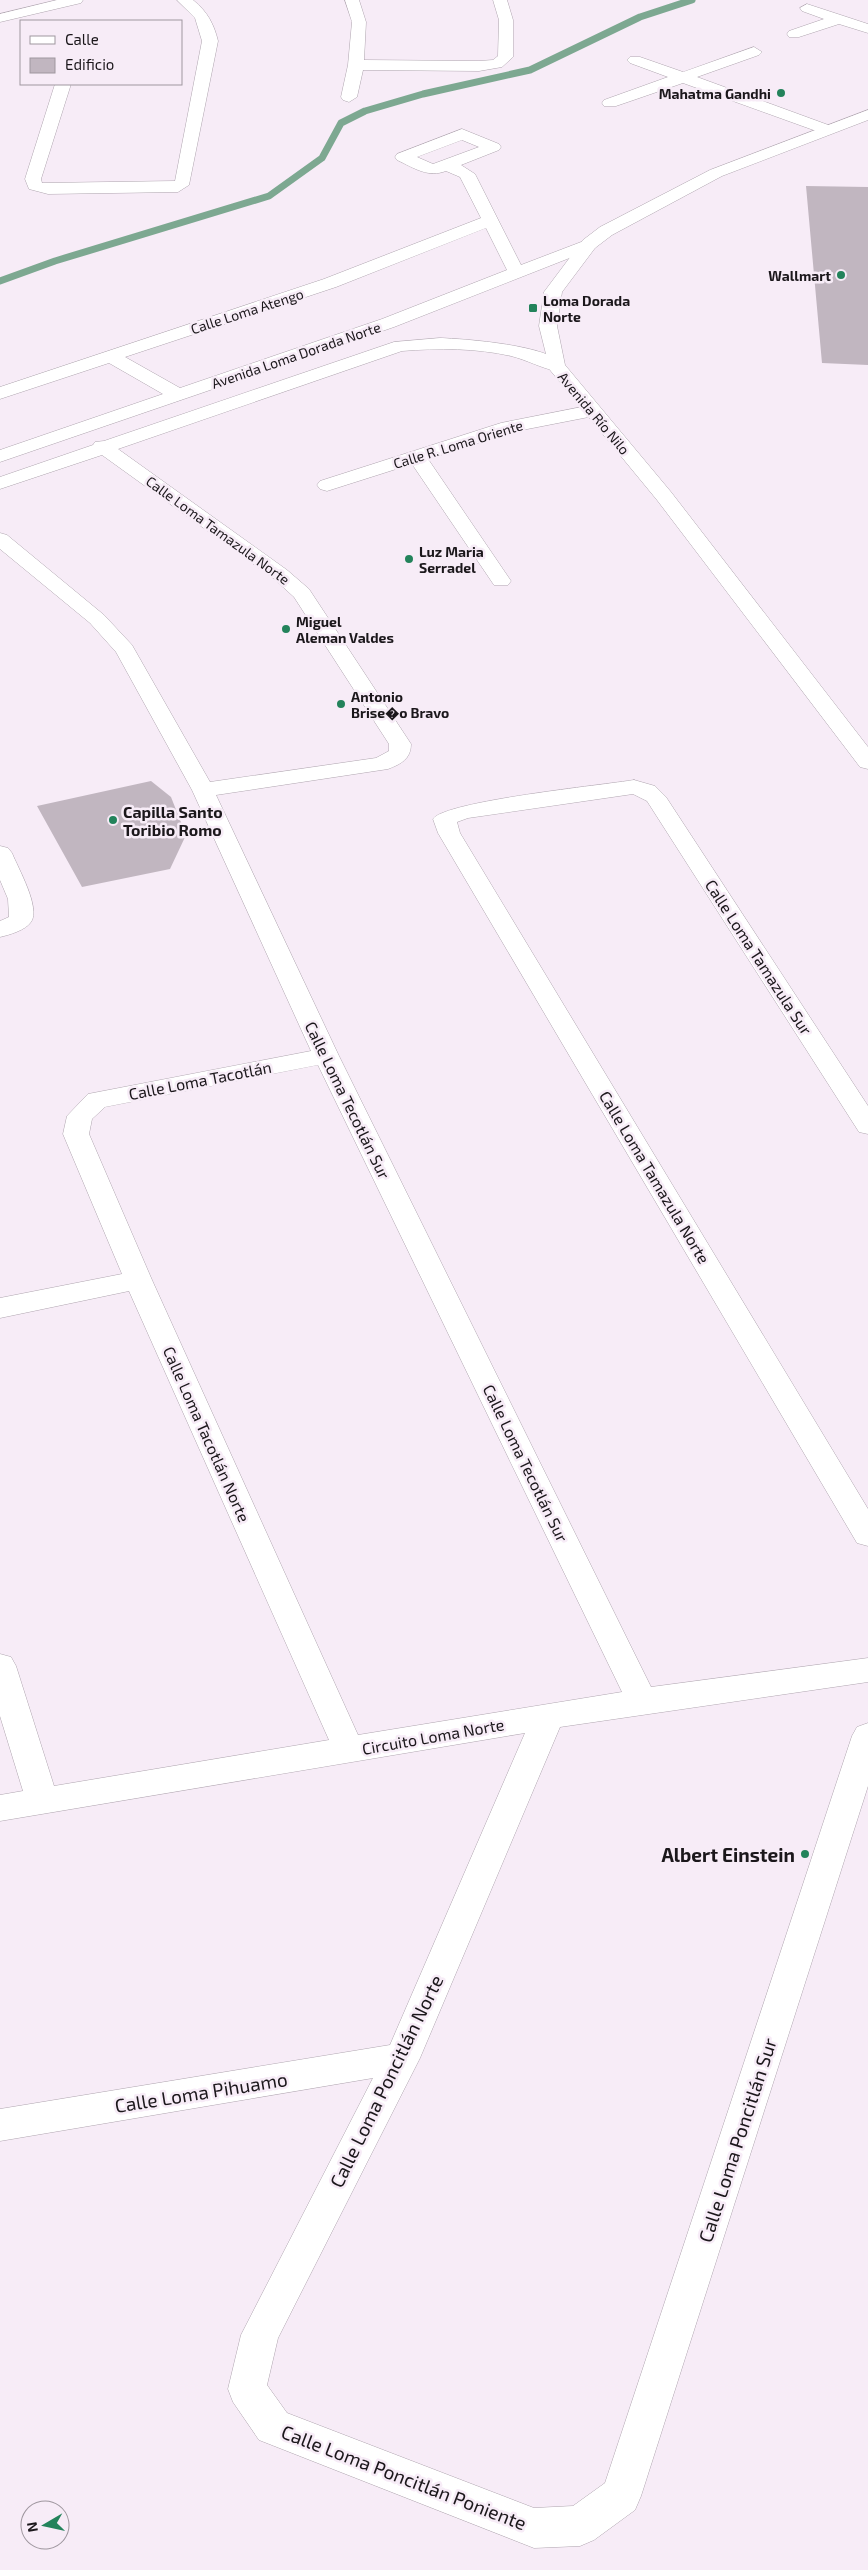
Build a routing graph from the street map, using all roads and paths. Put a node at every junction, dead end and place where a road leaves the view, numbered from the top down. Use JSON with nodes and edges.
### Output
{"nodes":[{"id":1,"x":76,"y":0,"type":"edge"},
{"id":2,"x":184,"y":0,"type":"edge"},
{"id":3,"x":352,"y":0,"type":"edge"},
{"id":4,"x":500,"y":0,"type":"edge"},
{"id":5,"x":807,"y":8,"type":"dead end"},
{"id":6,"x":33,"y":10,"type":"junction"},
{"id":7,"x":0,"y":18,"type":"edge"},
{"id":8,"x":839,"y":19,"type":"junction"},
{"id":9,"x":48,"y":20,"type":"edge"},
{"id":10,"x":868,"y":29,"type":"edge"},
{"id":11,"x":794,"y":34,"type":"dead end"},
{"id":12,"x":754,"y":52,"type":"dead end"},
{"id":13,"x":635,"y":60,"type":"dead end"},
{"id":14,"x":356,"y":65,"type":"junction"},
{"id":15,"x":683,"y":78,"type":"junction"},
{"id":16,"x":63,"y":85,"type":"edge"},
{"id":17,"x":349,"y":97,"type":"dead end"},
{"id":18,"x":610,"y":104,"type":"dead end"},
{"id":19,"x":868,"y":115,"type":"edge"},
{"id":20,"x":825,"y":129,"type":"junction"},
{"id":21,"x":447,"y":165,"type":"dead end"},
{"id":22,"x":491,"y":220,"type":"junction"},
{"id":23,"x":589,"y":244,"type":"junction"},
{"id":24,"x":518,"y":273,"type":"junction"},
{"id":25,"x":110,"y":356,"type":"junction"},
{"id":26,"x":556,"y":366,"type":"junction"},
{"id":27,"x":0,"y":393,"type":"edge"},
{"id":28,"x":179,"y":395,"type":"junction"},
{"id":29,"x":592,"y":412,"type":"junction"},
{"id":30,"x":102,"y":446,"type":"junction"},
{"id":31,"x":0,"y":456,"type":"edge"},
{"id":32,"x":416,"y":456,"type":"junction"},
{"id":33,"x":0,"y":483,"type":"edge"},
{"id":34,"x":327,"y":485,"type":"dead end"},
{"id":35,"x":0,"y":539,"type":"edge"},
{"id":36,"x":501,"y":581,"type":"dead end"},
{"id":37,"x":868,"y":762,"type":"edge"},
{"id":38,"x":203,"y":790,"type":"junction"},
{"id":39,"x":444,"y":818,"type":"joint"},
{"id":40,"x":0,"y":853,"type":"edge"},
{"id":41,"x":10,"y":925,"type":"edge"},
{"id":42,"x":326,"y":1056,"type":"junction"},
{"id":43,"x":80,"y":1116,"type":"joint"},
{"id":44,"x":868,"y":1126,"type":"edge"},
{"id":45,"x":138,"y":1280,"type":"junction"},
{"id":46,"x":0,"y":1308,"type":"edge"},
{"id":47,"x":868,"y":1535,"type":"edge"},
{"id":48,"x":0,"y":1666,"type":"edge"},
{"id":49,"x":868,"y":1670,"type":"edge"},
{"id":50,"x":642,"y":1701,"type":"junction"},
{"id":51,"x":548,"y":1716,"type":"junction"},
{"id":52,"x":868,"y":1736,"type":"edge"},
{"id":53,"x":349,"y":1750,"type":"junction"},
{"id":54,"x":43,"y":1801,"type":"junction"},
{"id":55,"x":0,"y":1808,"type":"edge"},
{"id":56,"x":402,"y":2058,"type":"junction"},
{"id":57,"x":0,"y":2125,"type":"edge"},
{"id":58,"x":247,"y":2389,"type":"joint"},
{"id":59,"x":580,"y":2526,"type":"joint"}],
"edges":[{"from":1,"to":6,"type":"street"},
{"from":2,"to":16,"type":"street"},
{"from":3,"to":14,"type":"street"},
{"from":4,"to":14,"type":"street"},
{"from":5,"to":8,"type":"street"},
{"from":6,"to":7,"type":"street"},
{"from":6,"to":9,"type":"street"},
{"from":8,"to":10,"type":"street"},
{"from":8,"to":11,"type":"street"},
{"from":12,"to":15,"type":"street"},
{"from":13,"to":15,"type":"street"},
{"from":14,"to":17,"type":"street"},
{"from":15,"to":18,"type":"street"},
{"from":15,"to":20,"type":"street"},
{"from":19,"to":20,"type":"street","name":"Avenida Río Nilo"},
{"from":20,"to":23,"type":"street","name":"Avenida Río Nilo"},
{"from":21,"to":22,"type":"street"},
{"from":22,"to":24,"type":"street"},
{"from":22,"to":25,"type":"street","name":"Calle Loma Atengo"},
{"from":23,"to":24,"type":"street","name":"Avenida Loma Dorada Norte"},
{"from":23,"to":26,"type":"street","name":"Avenida Río Nilo"},
{"from":24,"to":28,"type":"street","name":"Avenida Loma Dorada Norte"},
{"from":25,"to":27,"type":"street","name":"Calle Loma Atengo"},
{"from":25,"to":28,"type":"street"},
{"from":26,"to":29,"type":"street","name":"Avenida Río Nilo"},
{"from":26,"to":30,"type":"street","name":"Avenida Loma Dorada Norte"},
{"from":28,"to":31,"type":"street","name":"Avenida Loma Dorada Norte"},
{"from":29,"to":32,"type":"street","name":"Calle R. Loma Oriente"},
{"from":29,"to":37,"type":"street","name":"Avenida Río Nilo"},
{"from":30,"to":33,"type":"street","name":"Avenida Loma Dorada Norte"},
{"from":30,"to":38,"type":"street","name":"Calle Loma Tamazula Norte"},
{"from":32,"to":34,"type":"street","name":"Calle R. Loma Oriente"},
{"from":32,"to":36,"type":"street"},
{"from":35,"to":38,"type":"street","name":"Calle Loma Tecotlán Sur"},
{"from":38,"to":42,"type":"street","name":"Calle Loma Tecotlán Sur"},
{"from":39,"to":44,"type":"street","name":"Calle Loma Tamazula Sur"},
{"from":39,"to":47,"type":"street","name":"Calle Loma Tamazula Norte"},
{"from":40,"to":41,"type":"street"},
{"from":42,"to":43,"type":"street","name":"Calle Loma Tacotlán"},
{"from":42,"to":50,"type":"street","name":"Calle Loma Tecotlán Sur"},
{"from":43,"to":45,"type":"street","name":"Calle Loma Tacotlán Norte"},
{"from":45,"to":46,"type":"street"},
{"from":45,"to":53,"type":"street","name":"Calle Loma Tacotlán Norte"},
{"from":48,"to":54,"type":"street"},
{"from":49,"to":50,"type":"street","name":"Circuito Loma Norte"},
{"from":50,"to":51,"type":"street","name":"Circuito Loma Norte"},
{"from":51,"to":53,"type":"street","name":"Circuito Loma Norte"},
{"from":51,"to":56,"type":"street","name":"Calle Loma Poncitlán Norte"},
{"from":52,"to":59,"type":"street","name":"Calle Loma Poncitlán Sur"},
{"from":53,"to":54,"type":"street","name":"Circuito Loma Norte"},
{"from":54,"to":55,"type":"street","name":"Circuito Loma Norte"},
{"from":56,"to":57,"type":"street","name":"Calle Loma Pihuamo"},
{"from":56,"to":58,"type":"street","name":"Calle Loma Poncitlán Norte"},
{"from":58,"to":59,"type":"street","name":"Calle Loma Poncitlán Poniente"}]}
